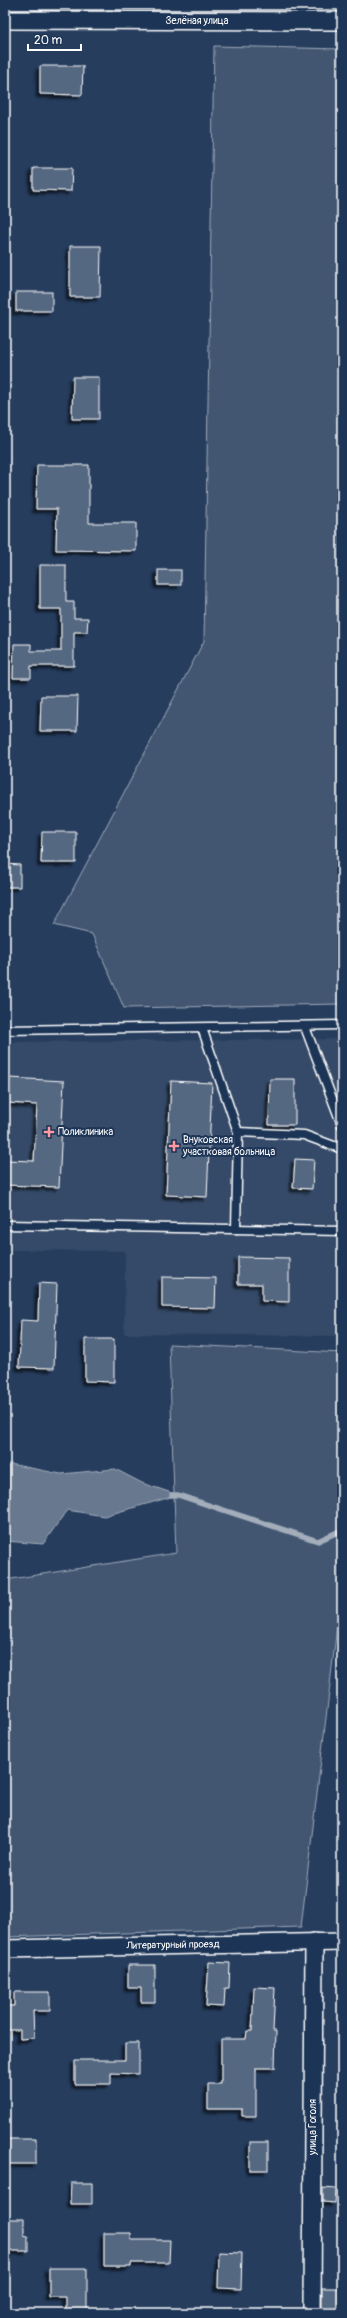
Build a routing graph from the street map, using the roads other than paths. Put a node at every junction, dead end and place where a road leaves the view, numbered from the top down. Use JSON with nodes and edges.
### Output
{"nodes":[{"id":1,"x":5,"y":20,"type":"edge"},
{"id":2,"x":342,"y":21,"type":"edge"},
{"id":3,"x":342,"y":1025,"type":"edge"},
{"id":4,"x":305,"y":1027,"type":"junction"},
{"id":5,"x":202,"y":1028,"type":"junction"},
{"id":6,"x":5,"y":1030,"type":"edge"},
{"id":7,"x":342,"y":1125,"type":"edge"},
{"id":8,"x":238,"y":1132,"type":"junction"},
{"id":9,"x":342,"y":1149,"type":"edge"},
{"id":10,"x":5,"y":1225,"type":"edge"},
{"id":11,"x":236,"y":1229,"type":"junction"},
{"id":12,"x":342,"y":1231,"type":"edge"},
{"id":13,"x":314,"y":1942,"type":"junction"},
{"id":14,"x":342,"y":1942,"type":"edge"},
{"id":15,"x":5,"y":1949,"type":"edge"},
{"id":16,"x":312,"y":2313,"type":"edge"}],
"edges":[{"from":1,"to":2,"type":"street","name":"Зелёная улица"},
{"from":3,"to":4,"type":"lane"},
{"from":4,"to":5,"type":"lane"},
{"from":4,"to":7,"type":"lane"},
{"from":5,"to":6,"type":"lane"},
{"from":5,"to":8,"type":"lane"},
{"from":8,"to":9,"type":"lane"},
{"from":8,"to":11,"type":"lane"},
{"from":10,"to":11,"type":"lane"},
{"from":11,"to":12,"type":"lane"},
{"from":13,"to":14,"type":"street","name":"Литературный проезд"},
{"from":13,"to":15,"type":"street","name":"Литературный проезд"},
{"from":13,"to":16,"type":"street","name":"улица Гоголя"}]}
